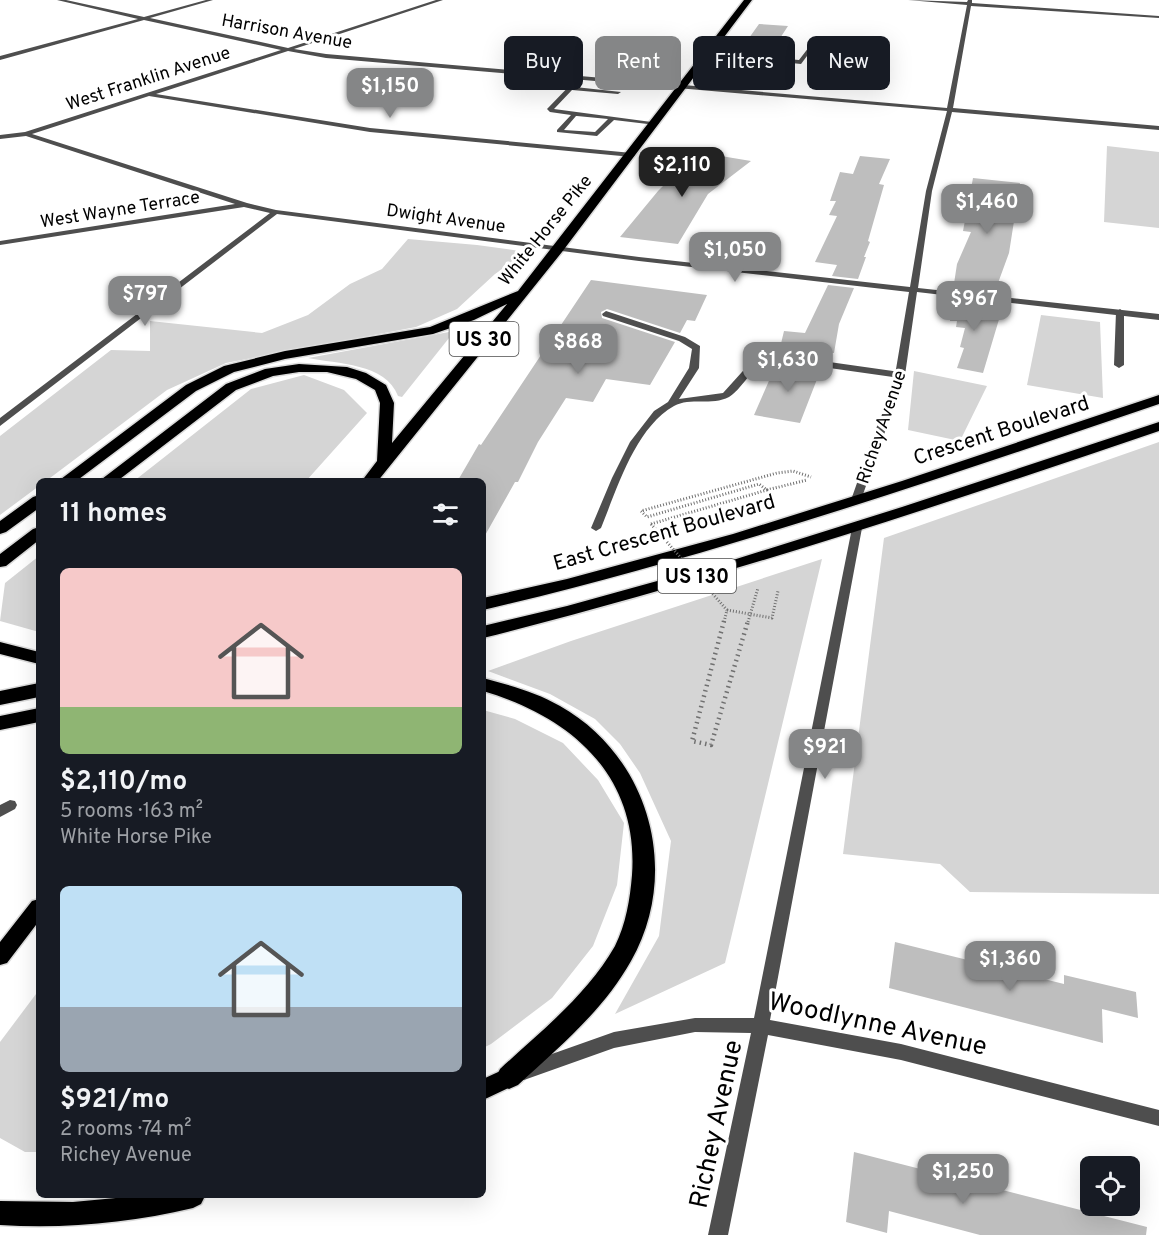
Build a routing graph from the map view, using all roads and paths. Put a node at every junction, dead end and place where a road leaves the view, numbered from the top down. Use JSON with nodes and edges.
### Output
{"nodes":[{"id":1,"x":59,"y":0,"type":"edge"},
{"id":2,"x":212,"y":0,"type":"edge"},
{"id":3,"x":441,"y":0,"type":"edge"},
{"id":4,"x":748,"y":0,"type":"edge"},
{"id":5,"x":910,"y":0,"type":"edge"},
{"id":6,"x":969,"y":2,"type":"edge"},
{"id":7,"x":1159,"y":16,"type":"edge"},
{"id":8,"x":144,"y":18,"type":"junction"},
{"id":9,"x":721,"y":36,"type":"edge"},
{"id":10,"x":285,"y":49,"type":"junction"},
{"id":11,"x":807,"y":53,"type":"edge"},
{"id":12,"x":0,"y":58,"type":"edge"},
{"id":13,"x":795,"y":61,"type":"edge"},
{"id":14,"x":504,"y":72,"type":"edge"},
{"id":15,"x":693,"y":73,"type":"edge"},
{"id":16,"x":583,"y":78,"type":"edge"},
{"id":17,"x":683,"y":86,"type":"junction"},
{"id":18,"x":583,"y":89,"type":"edge"},
{"id":19,"x":568,"y":90,"type":"edge"},
{"id":20,"x":618,"y":92,"type":"dead end"},
{"id":21,"x":146,"y":94,"type":"junction"},
{"id":22,"x":950,"y":110,"type":"junction"},
{"id":23,"x":574,"y":115,"type":"junction"},
{"id":24,"x":612,"y":118,"type":"junction"},
{"id":25,"x":656,"y":123,"type":"junction"},
{"id":26,"x":1159,"y":128,"type":"edge"},
{"id":27,"x":26,"y":134,"type":"junction"},
{"id":28,"x":0,"y":137,"type":"edge"},
{"id":29,"x":632,"y":155,"type":"junction"},
{"id":30,"x":245,"y":205,"type":"junction"},
{"id":31,"x":276,"y":212,"type":"junction"},
{"id":32,"x":0,"y":243,"type":"edge"},
{"id":33,"x":558,"y":250,"type":"junction"},
{"id":34,"x":914,"y":290,"type":"junction"},
{"id":35,"x":521,"y":293,"type":"junction"},
{"id":36,"x":1120,"y":312,"type":"junction"},
{"id":37,"x":606,"y":314,"type":"dead end"},
{"id":38,"x":1159,"y":317,"type":"edge"},
{"id":39,"x":1119,"y":365,"type":"dead end"},
{"id":40,"x":900,"y":375,"type":"junction"},
{"id":41,"x":1159,"y":399,"type":"edge"},
{"id":42,"x":672,"y":403,"type":"junction"},
{"id":43,"x":0,"y":423,"type":"edge"},
{"id":44,"x":1159,"y":426,"type":"edge"},
{"id":45,"x":384,"y":461,"type":"junction"},
{"id":46,"x":69,"y":478,"type":"edge"},
{"id":47,"x":110,"y":478,"type":"edge"},
{"id":48,"x":371,"y":478,"type":"edge"},
{"id":49,"x":767,"y":490,"type":"junction"},
{"id":50,"x":856,"y":500,"type":"junction"},
{"id":51,"x":36,"y":502,"type":"edge"},
{"id":52,"x":596,"y":528,"type":"dead end"},
{"id":53,"x":857,"y":528,"type":"junction"},
{"id":54,"x":0,"y":529,"type":"edge"},
{"id":55,"x":36,"y":534,"type":"edge"},
{"id":56,"x":0,"y":562,"type":"edge"},
{"id":57,"x":758,"y":588,"type":"dead end"},
{"id":58,"x":778,"y":591,"type":"dead end"},
{"id":59,"x":486,"y":603,"type":"edge"},
{"id":60,"x":727,"y":610,"type":"junction"},
{"id":61,"x":486,"y":631,"type":"edge"},
{"id":62,"x":0,"y":648,"type":"edge"},
{"id":63,"x":36,"y":657,"type":"edge"},
{"id":64,"x":486,"y":685,"type":"edge"},
{"id":65,"x":36,"y":691,"type":"edge"},
{"id":66,"x":0,"y":698,"type":"edge"},
{"id":67,"x":36,"y":717,"type":"edge"},
{"id":68,"x":0,"y":723,"type":"edge"},
{"id":69,"x":36,"y":911,"type":"edge"},
{"id":70,"x":1,"y":956,"type":"edge"},
{"id":71,"x":761,"y":1026,"type":"junction"},
{"id":72,"x":509,"y":1077,"type":"junction"},
{"id":73,"x":486,"y":1088,"type":"edge"},
{"id":74,"x":1159,"y":1118,"type":"edge"},
{"id":75,"x":185,"y":1198,"type":"edge"},
{"id":76,"x":0,"y":1213,"type":"edge"},
{"id":77,"x":718,"y":1235,"type":"edge"}],
"edges":[{"from":1,"to":8,"type":"street","name":"Harrison Avenue"},
{"from":2,"to":8,"type":"street"},
{"from":3,"to":10,"type":"street","name":"West Franklin Avenue"},
{"from":4,"to":9,"type":"highway","name":"White Horse Pike","number":"US 30"},
{"from":5,"to":6,"type":"street"},
{"from":6,"to":7,"type":"street"},
{"from":6,"to":22,"type":"street","name":"Richey Avenue"},
{"from":8,"to":10,"type":"street","name":"Harrison Avenue"},
{"from":8,"to":12,"type":"street"},
{"from":10,"to":14,"type":"street","name":"Harrison Avenue"},
{"from":10,"to":21,"type":"street","name":"West Franklin Avenue"},
{"from":11,"to":13,"type":"street"},
{"from":15,"to":17,"type":"highway","name":"White Horse Pike","number":"US 30"},
{"from":16,"to":17,"type":"street","name":"Harrison Avenue"},
{"from":17,"to":22,"type":"street","name":"Harrison Avenue"},
{"from":17,"to":25,"type":"highway","name":"White Horse Pike","number":"US 30"},
{"from":18,"to":20,"type":"street"},
{"from":19,"to":23,"type":"street"},
{"from":21,"to":27,"type":"street","name":"West Franklin Avenue"},
{"from":21,"to":29,"type":"street"},
{"from":22,"to":26,"type":"street","name":"Harrison Avenue"},
{"from":22,"to":34,"type":"street","name":"Richey Avenue"},
{"from":23,"to":24,"type":"street"},
{"from":23,"to":24,"type":"street"},
{"from":24,"to":25,"type":"street"},
{"from":25,"to":29,"type":"highway","name":"White Horse Pike","number":"US 30"},
{"from":27,"to":28,"type":"street","name":"West Franklin Avenue"},
{"from":27,"to":30,"type":"street","name":"Dwight Avenue"},
{"from":29,"to":33,"type":"highway","name":"White Horse Pike","number":"US 30"},
{"from":30,"to":31,"type":"street","name":"Dwight Avenue"},
{"from":30,"to":32,"type":"street","name":"West Wayne Terrace"},
{"from":31,"to":33,"type":"street","name":"Dwight Avenue"},
{"from":31,"to":43,"type":"street"},
{"from":33,"to":34,"type":"street","name":"Dwight Avenue"},
{"from":33,"to":35,"type":"highway","name":"White Horse Pike","number":"US 30"},
{"from":34,"to":36,"type":"street","name":"Dwight Avenue"},
{"from":34,"to":40,"type":"street","name":"Richey Avenue"},
{"from":35,"to":45,"type":"highway","name":"White Horse Pike","number":"US 30"},
{"from":35,"to":46,"type":"highway"},
{"from":36,"to":38,"type":"street","name":"Dwight Avenue"},
{"from":36,"to":39,"type":"street"},
{"from":37,"to":42,"type":"street"},
{"from":40,"to":42,"type":"street"},
{"from":40,"to":50,"type":"street","name":"Richey Avenue"},
{"from":41,"to":50,"type":"highway","name":"Crescent Boulevard","number":"US 130"},
{"from":42,"to":52,"type":"street"},
{"from":44,"to":53,"type":"highway","number":"US 130"},
{"from":45,"to":47,"type":"highway"},
{"from":45,"to":48,"type":"highway","name":"White Horse Pike","number":"US 30"},
{"from":49,"to":49,"type":"path"},
{"from":49,"to":60,"type":"path","bridge":true},
{"from":50,"to":59,"type":"highway","name":"East Crescent Boulevard","number":"US 130"},
{"from":51,"to":54,"type":"highway"},
{"from":53,"to":61,"type":"highway","number":"US 130"},
{"from":53,"to":71,"type":"street","name":"Richey Avenue"},
{"from":55,"to":56,"type":"highway"},
{"from":57,"to":60,"type":"path","bridge":true},
{"from":58,"to":60,"type":"path"},
{"from":62,"to":63,"type":"highway"},
{"from":64,"to":72,"type":"highway"},
{"from":65,"to":66,"type":"highway"},
{"from":67,"to":68,"type":"highway"},
{"from":69,"to":70,"type":"main road"},
{"from":71,"to":72,"type":"street","name":"Woodlynne Avenue"},
{"from":71,"to":74,"type":"street","name":"Woodlynne Avenue"},
{"from":71,"to":77,"type":"street","name":"Richey Avenue"},
{"from":72,"to":73,"type":"main road","name":"Woodlynne Avenue"},
{"from":75,"to":76,"type":"main road"}]}
